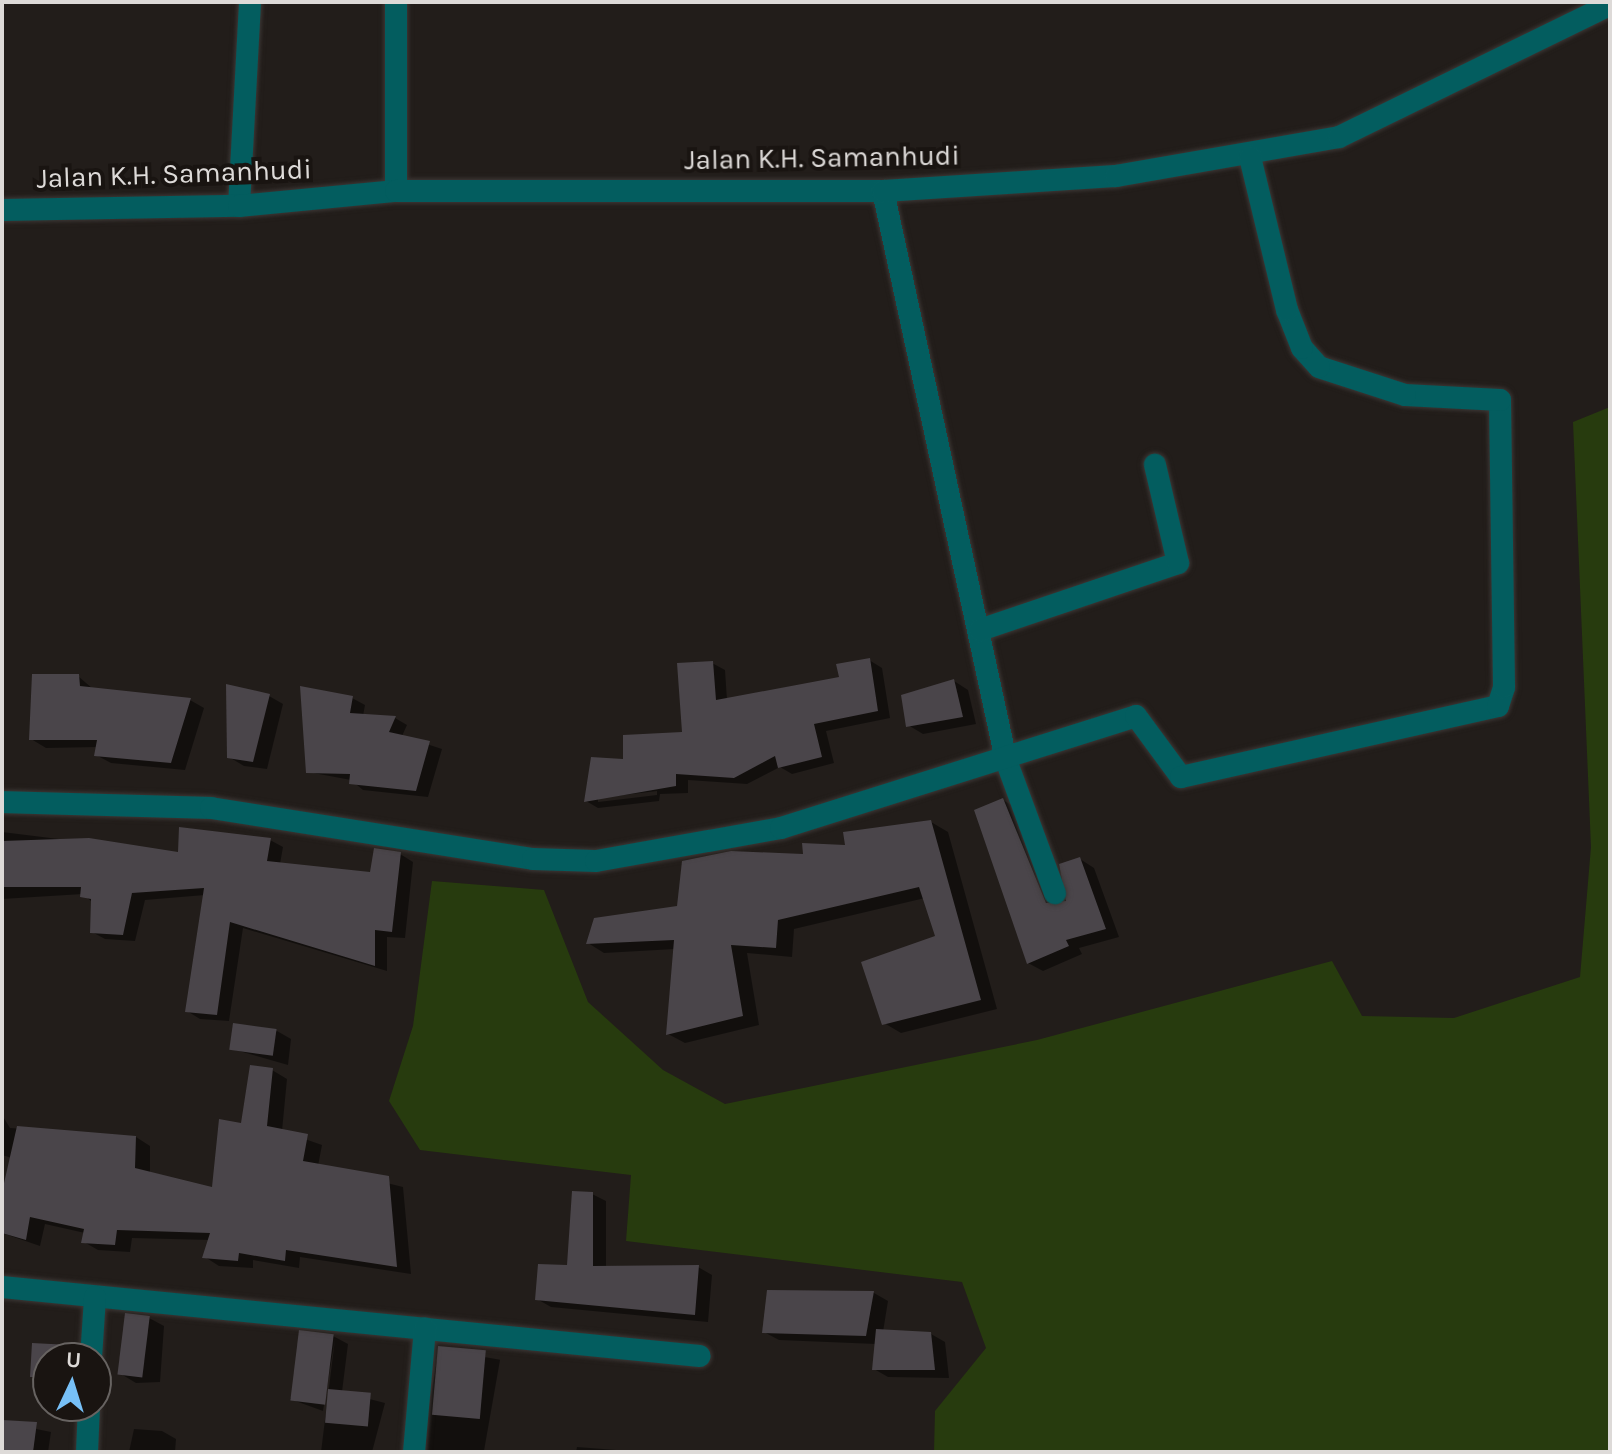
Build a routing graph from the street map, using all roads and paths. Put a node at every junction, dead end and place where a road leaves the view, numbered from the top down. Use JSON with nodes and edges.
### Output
{"nodes":[{"id":1,"x":250,"y":2,"type":"edge"},
{"id":2,"x":396,"y":2,"type":"edge"},
{"id":3,"x":1610,"y":5,"type":"edge"},
{"id":4,"x":1250,"y":157,"type":"junction"},
{"id":5,"x":396,"y":191,"type":"junction"},
{"id":6,"x":883,"y":191,"type":"junction"},
{"id":7,"x":239,"y":206,"type":"junction"},
{"id":8,"x":2,"y":210,"type":"edge"},
{"id":9,"x":1155,"y":465,"type":"dead end"},
{"id":10,"x":980,"y":630,"type":"junction"},
{"id":11,"x":1006,"y":760,"type":"junction"},
{"id":12,"x":2,"y":802,"type":"edge"},
{"id":13,"x":1055,"y":893,"type":"dead end"},
{"id":14,"x":2,"y":1287,"type":"edge"},
{"id":15,"x":95,"y":1297,"type":"junction"},
{"id":16,"x":425,"y":1328,"type":"junction"},
{"id":17,"x":92,"y":1342,"type":"edge"},
{"id":18,"x":700,"y":1356,"type":"dead end"},
{"id":19,"x":88,"y":1422,"type":"edge"},
{"id":20,"x":87,"y":1452,"type":"edge"},
{"id":21,"x":414,"y":1452,"type":"edge"}],
"edges":[{"from":1,"to":7,"type":"street"},
{"from":2,"to":5,"type":"street"},
{"from":3,"to":4,"type":"street","name":"Jalan K.H. Samanhudi"},
{"from":4,"to":6,"type":"street","name":"Jalan K.H. Samanhudi"},
{"from":4,"to":11,"type":"street"},
{"from":5,"to":6,"type":"street","name":"Jalan K.H. Samanhudi"},
{"from":5,"to":7,"type":"street","name":"Jalan K.H. Samanhudi"},
{"from":6,"to":10,"type":"street"},
{"from":7,"to":8,"type":"street","name":"Jalan K.H. Samanhudi"},
{"from":9,"to":10,"type":"street"},
{"from":10,"to":11,"type":"street"},
{"from":11,"to":12,"type":"street"},
{"from":11,"to":13,"type":"street"},
{"from":14,"to":15,"type":"street"},
{"from":15,"to":16,"type":"street"},
{"from":15,"to":17,"type":"street"},
{"from":16,"to":18,"type":"street"},
{"from":16,"to":21,"type":"street"},
{"from":19,"to":20,"type":"street"}]}
